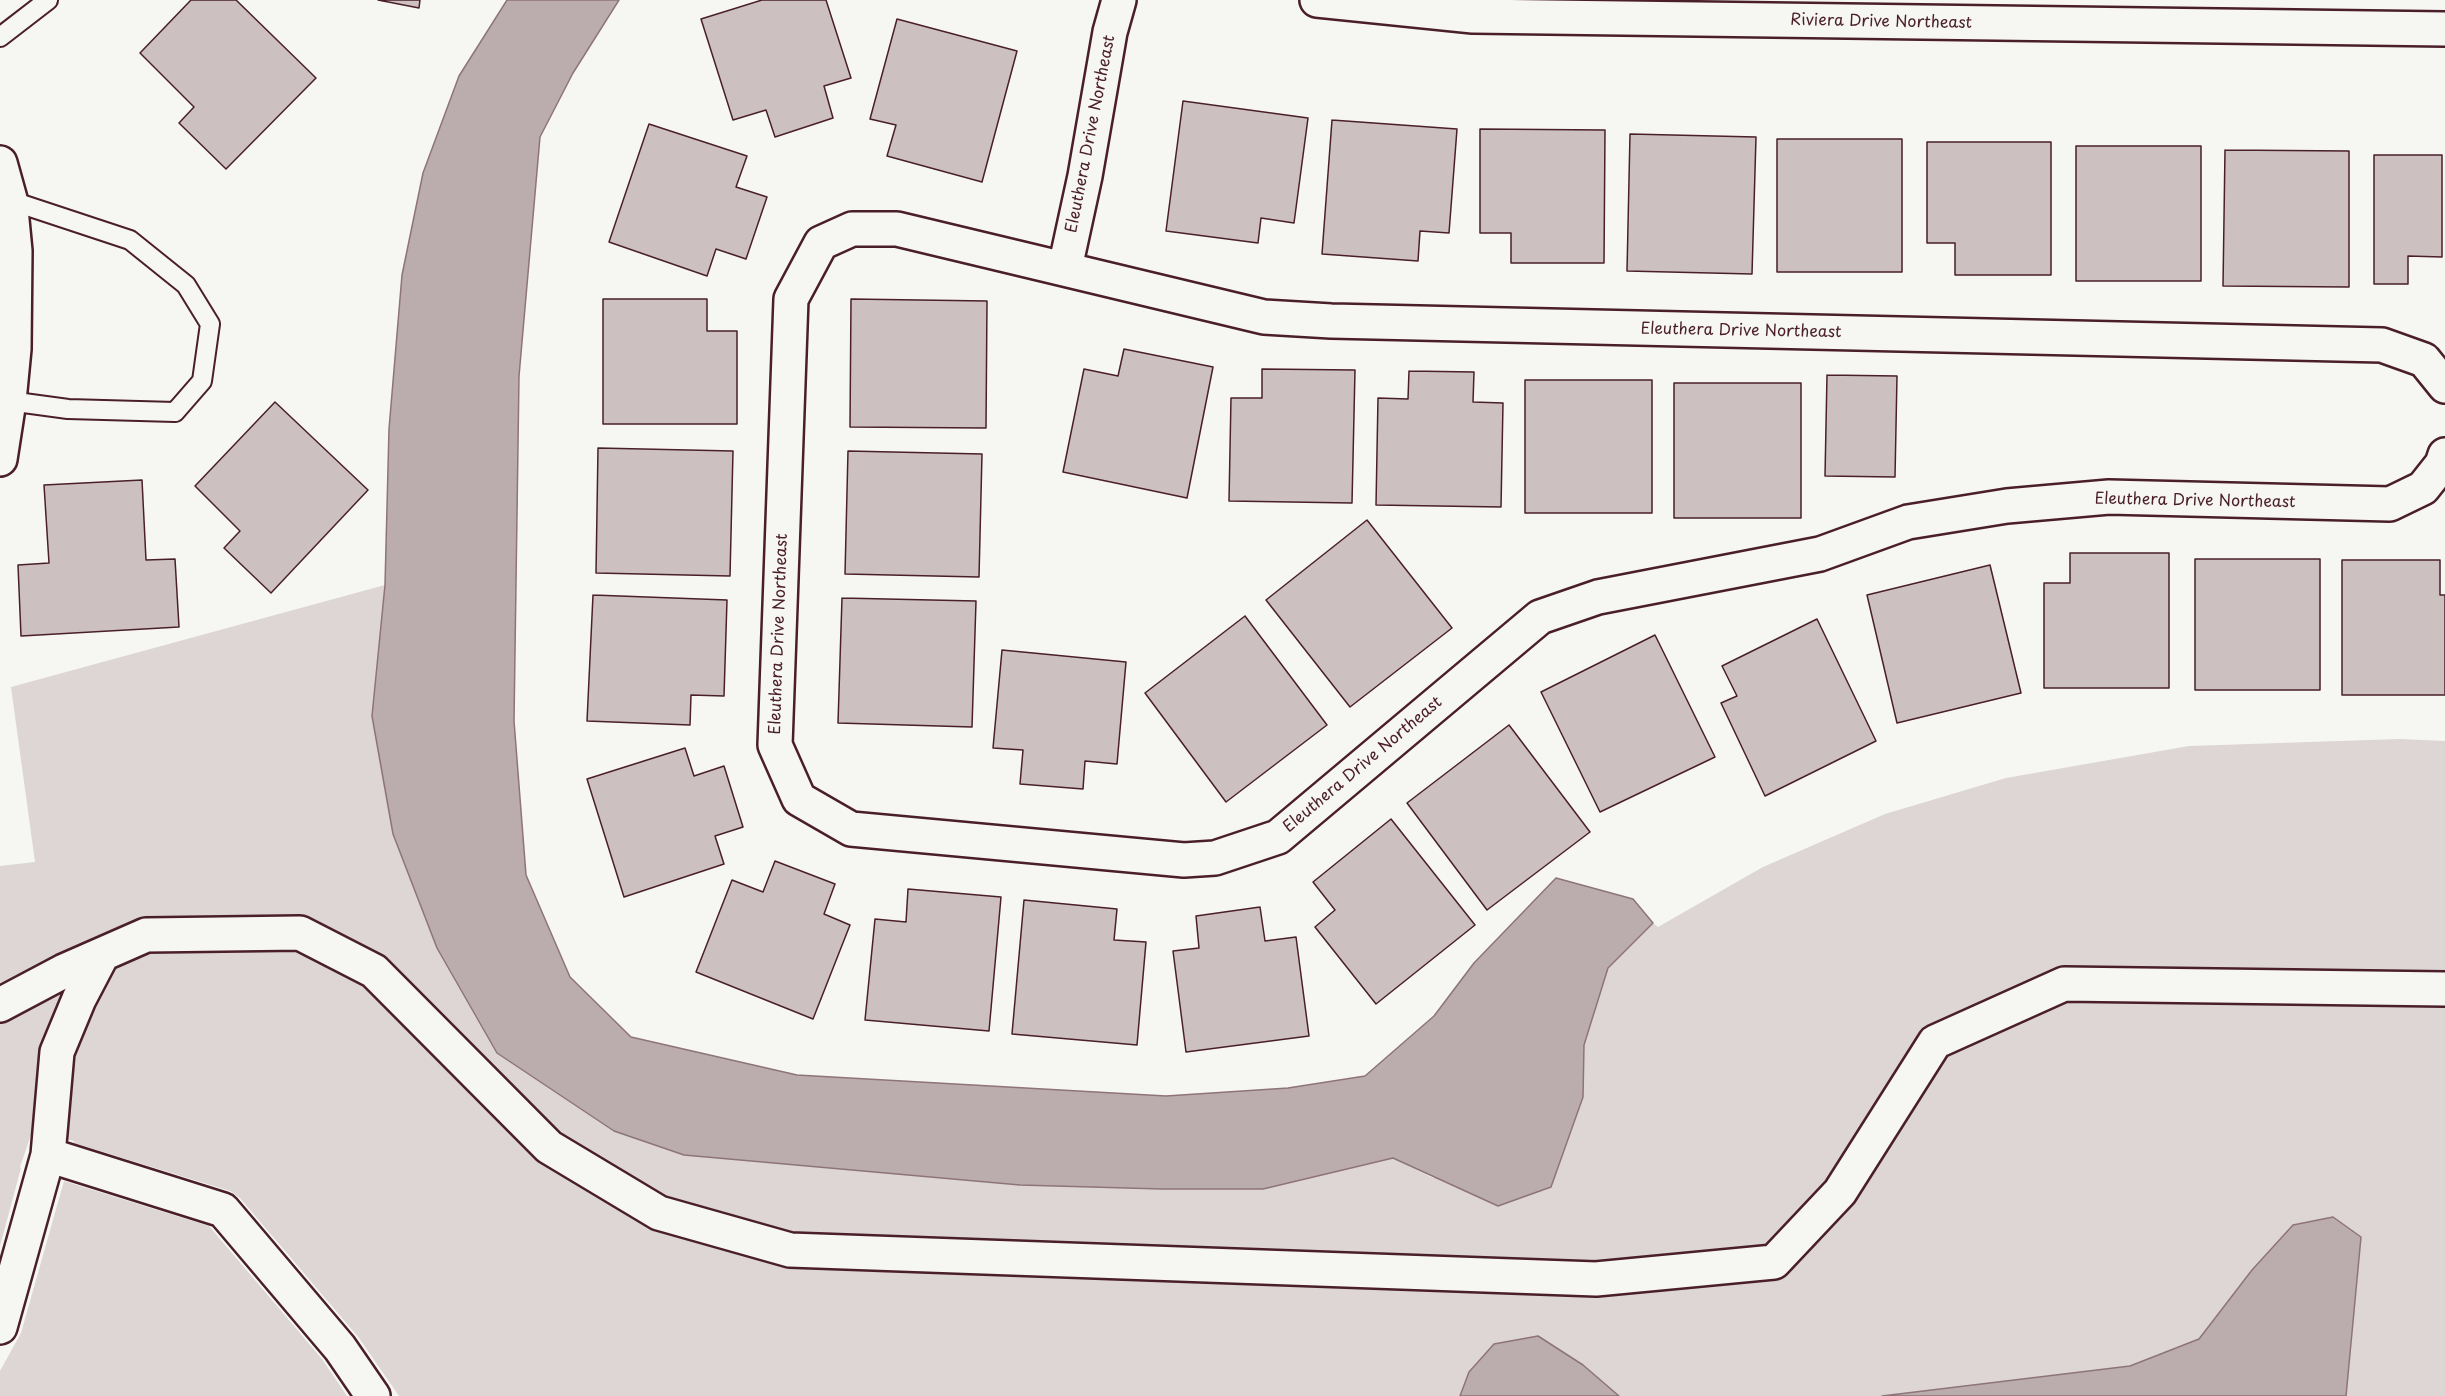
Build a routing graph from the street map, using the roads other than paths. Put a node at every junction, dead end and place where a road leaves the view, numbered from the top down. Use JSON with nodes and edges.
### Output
{"nodes":[{"id":1,"x":48,"y":0,"type":"edge"},
{"id":2,"x":1119,"y":0,"type":"edge"},
{"id":3,"x":1317,"y":0,"type":"edge"},
{"id":4,"x":2445,"y":29,"type":"edge"},
{"id":5,"x":0,"y":37,"type":"edge"},
{"id":6,"x":0,"y":163,"type":"edge"},
{"id":7,"x":5,"y":199,"type":"edge"},
{"id":8,"x":1065,"y":268,"type":"junction"},
{"id":9,"x":2445,"y":386,"type":"edge"},
{"id":10,"x":5,"y":402,"type":"edge"},
{"id":11,"x":2445,"y":455,"type":"edge"},
{"id":12,"x":0,"y":459,"type":"edge"},
{"id":13,"x":102,"y":956,"type":"junction"},
{"id":14,"x":2445,"y":989,"type":"edge"},
{"id":15,"x":0,"y":1005,"type":"edge"},
{"id":16,"x":48,"y":1155,"type":"junction"},
{"id":17,"x":0,"y":1325,"type":"edge"},
{"id":18,"x":373,"y":1396,"type":"edge"}],
"edges":[{"from":1,"to":5,"type":"lane"},
{"from":2,"to":8,"type":"street","name":"Eleuthera Drive Northeast"},
{"from":3,"to":4,"type":"street","name":"Riviera Drive Northeast"},
{"from":6,"to":7,"type":"street"},
{"from":7,"to":10,"type":"street"},
{"from":7,"to":10,"type":"lane"},
{"from":8,"to":9,"type":"street","name":"Eleuthera Drive Northeast"},
{"from":8,"to":11,"type":"street","name":"Eleuthera Drive Northeast"},
{"from":10,"to":12,"type":"street"},
{"from":13,"to":14,"type":"street"},
{"from":13,"to":15,"type":"street"},
{"from":13,"to":16,"type":"street"},
{"from":16,"to":17,"type":"street"},
{"from":16,"to":18,"type":"street"}]}
